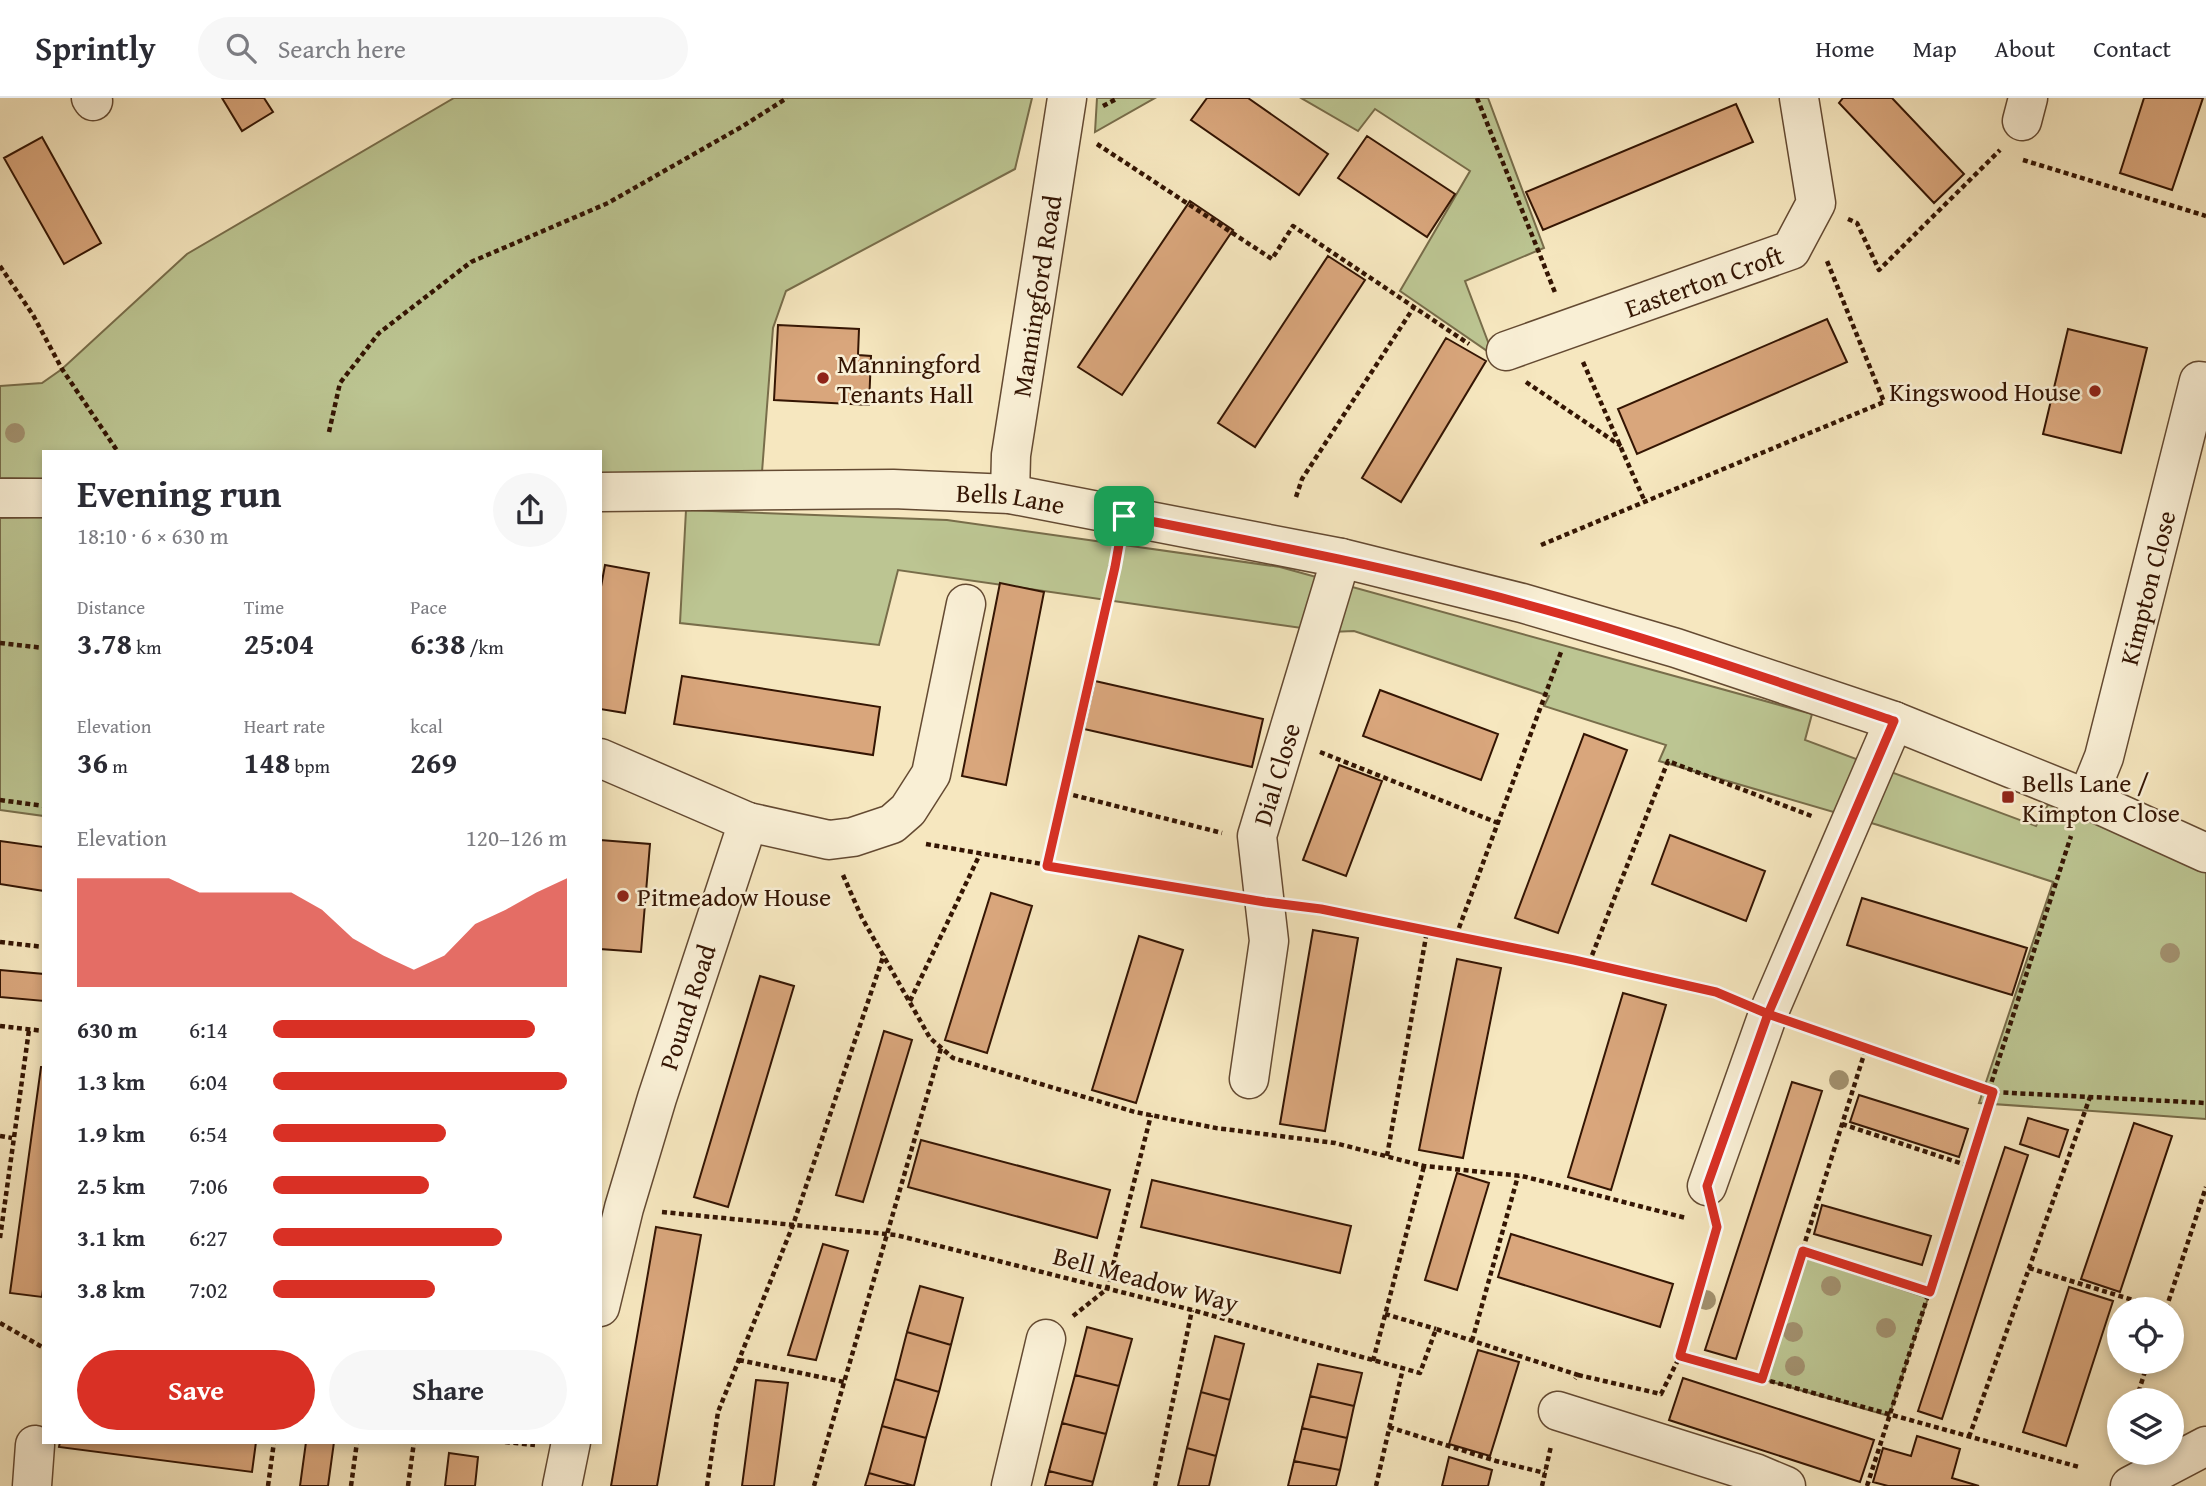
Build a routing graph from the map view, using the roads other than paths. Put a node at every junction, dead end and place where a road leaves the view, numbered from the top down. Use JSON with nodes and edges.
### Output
{"nodes":[{"id":1,"x":1799,"y":98,"type":"edge"},
{"id":2,"x":1063,"y":115,"type":"edge"},
{"id":3,"x":1498,"y":358,"type":"road end"},
{"id":4,"x":2206,"y":382,"type":"edge"},
{"id":5,"x":602,"y":492,"type":"edge"},
{"id":6,"x":1010,"y":494,"type":"junction"},
{"id":7,"x":0,"y":498,"type":"edge"},
{"id":8,"x":42,"y":498,"type":"edge"},
{"id":9,"x":1341,"y":558,"type":"junction"},
{"id":10,"x":965,"y":604,"type":"dead end"},
{"id":11,"x":1894,"y":721,"type":"junction"},
{"id":12,"x":602,"y":759,"type":"edge"},
{"id":13,"x":2087,"y":799,"type":"junction"},
{"id":14,"x":748,"y":822,"type":"junction"},
{"id":15,"x":2206,"y":853,"type":"edge"},
{"id":16,"x":1249,"y":1079,"type":"dead end"},
{"id":17,"x":1707,"y":1186,"type":"road end"},
{"id":18,"x":602,"y":1299,"type":"edge"},
{"id":19,"x":1046,"y":1339,"type":"road end"},
{"id":20,"x":1558,"y":1411,"type":"road end"},
{"id":21,"x":571,"y":1444,"type":"edge"},
{"id":22,"x":35,"y":1445,"type":"dead end"},
{"id":23,"x":2206,"y":1446,"type":"edge"},
{"id":24,"x":32,"y":1486,"type":"edge"},
{"id":25,"x":562,"y":1486,"type":"edge"},
{"id":26,"x":1011,"y":1486,"type":"edge"},
{"id":27,"x":1786,"y":1486,"type":"edge"},
{"id":28,"x":2130,"y":1486,"type":"edge"}],
"edges":[{"from":1,"to":3,"type":"street","name":"Easterton Croft"},
{"from":2,"to":6,"type":"street","name":"Manningford Road"},
{"from":4,"to":13,"type":"street","name":"Kimpton Close"},
{"from":5,"to":6,"type":"street","name":"Bells Lane"},
{"from":6,"to":9,"type":"street","name":"Bells Lane"},
{"from":7,"to":8,"type":"street"},
{"from":9,"to":11,"type":"street","name":"Bells Lane"},
{"from":9,"to":16,"type":"street","name":"Dial Close"},
{"from":10,"to":14,"type":"street"},
{"from":11,"to":13,"type":"street","name":"Bells Lane"},
{"from":11,"to":17,"type":"street"},
{"from":12,"to":14,"type":"street"},
{"from":13,"to":15,"type":"street","name":"Bells Lane"},
{"from":14,"to":18,"type":"street","name":"Pound Road"},
{"from":19,"to":26,"type":"street"},
{"from":20,"to":27,"type":"street"},
{"from":21,"to":25,"type":"street"},
{"from":22,"to":24,"type":"street"},
{"from":23,"to":28,"type":"street"}]}
